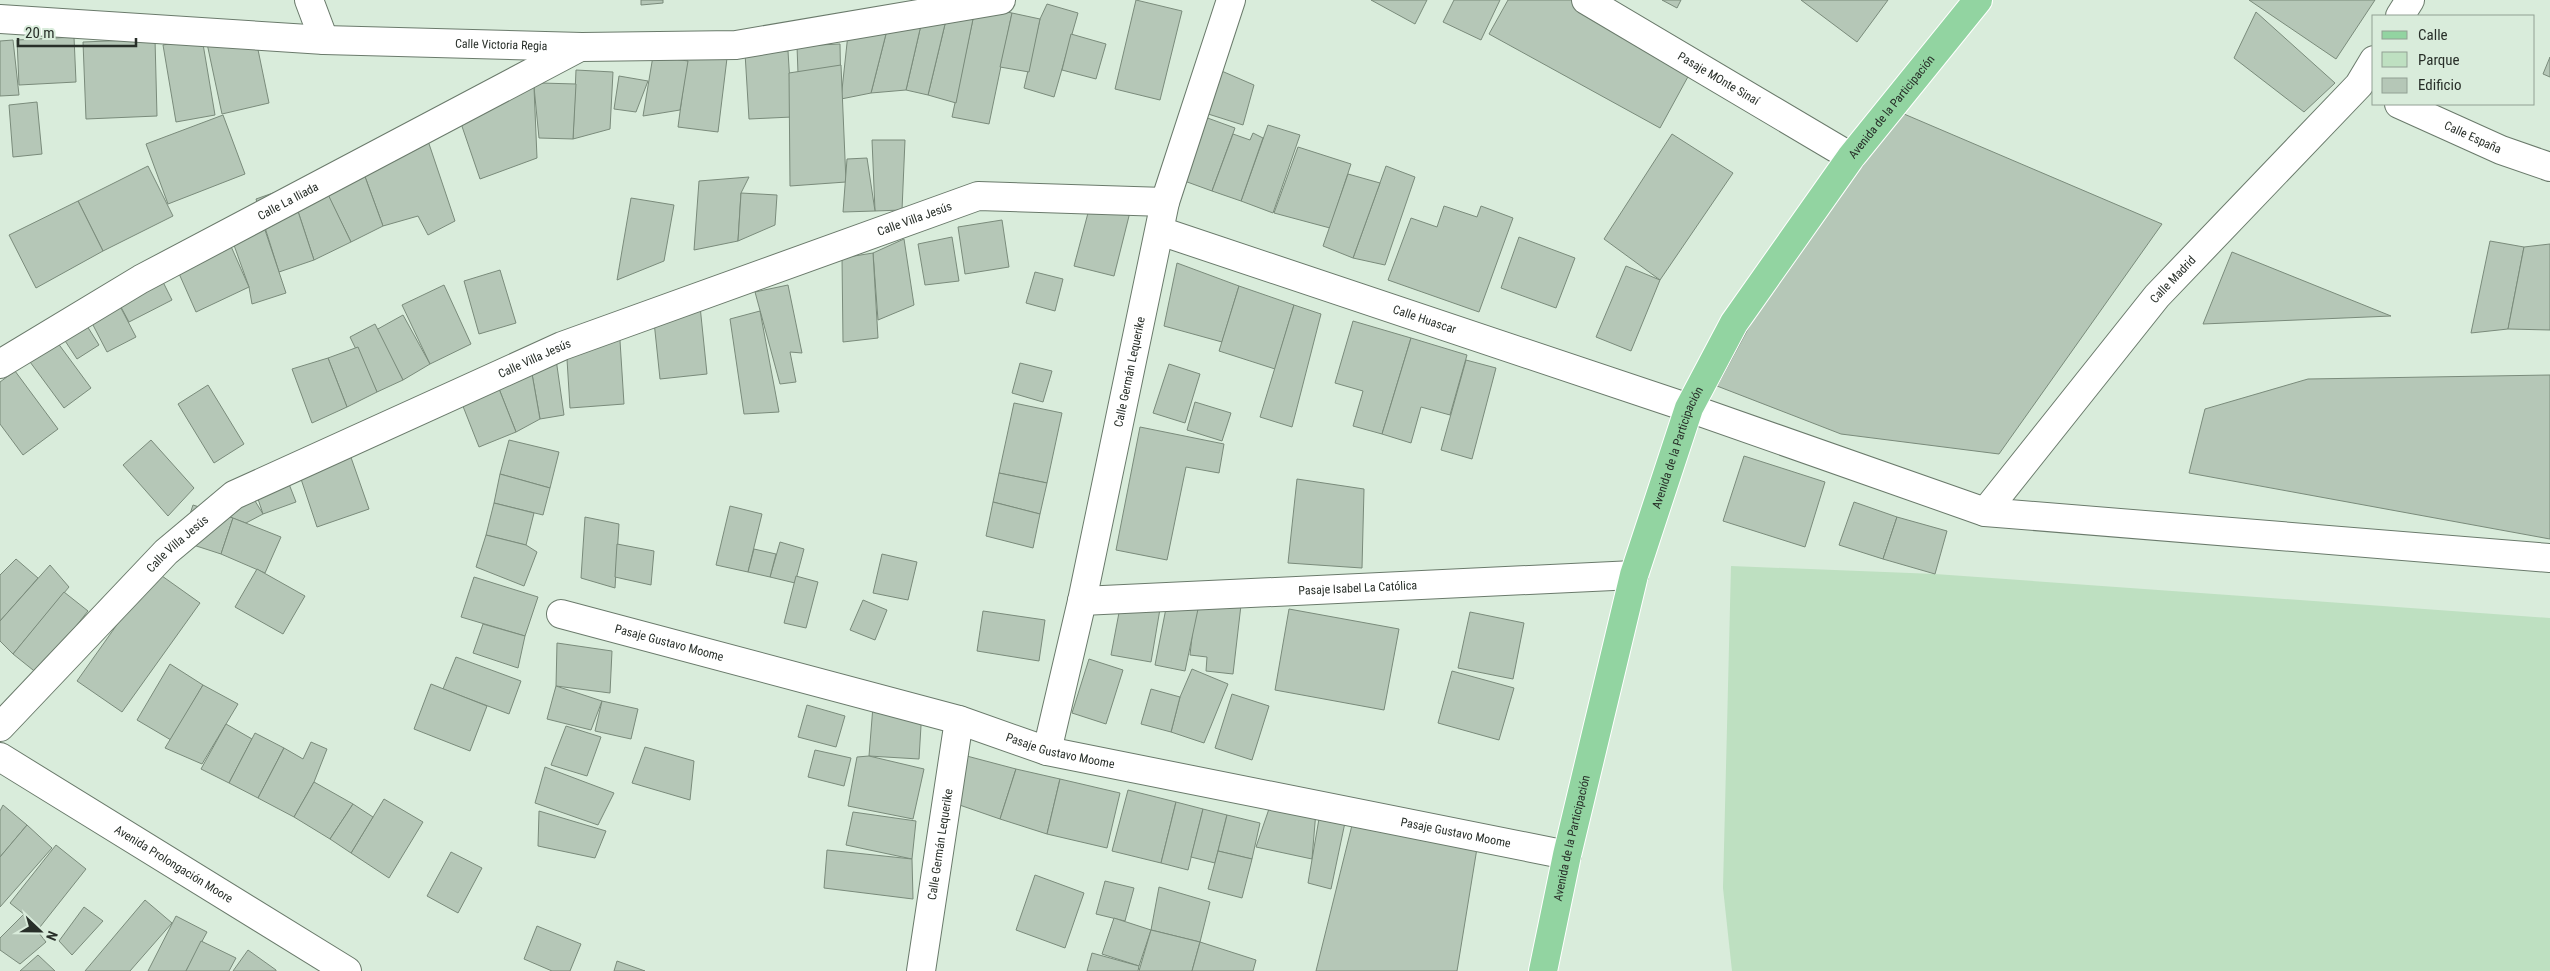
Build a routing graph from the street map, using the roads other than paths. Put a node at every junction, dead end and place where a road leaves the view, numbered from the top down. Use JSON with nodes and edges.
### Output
{"nodes":[{"id":1,"x":309,"y":0,"type":"edge"},
{"id":2,"x":1001,"y":0,"type":"edge"},
{"id":3,"x":1231,"y":0,"type":"edge"},
{"id":4,"x":1586,"y":0,"type":"edge"},
{"id":5,"x":1978,"y":0,"type":"edge"},
{"id":6,"x":2410,"y":0,"type":"edge"},
{"id":7,"x":2401,"y":15,"type":"edge"},
{"id":8,"x":0,"y":19,"type":"edge"},
{"id":9,"x":324,"y":40,"type":"junction"},
{"id":10,"x":582,"y":47,"type":"junction"},
{"id":11,"x":2372,"y":67,"type":"edge"},
{"id":12,"x":2366,"y":88,"type":"edge"},
{"id":13,"x":2401,"y":105,"type":"edge"},
{"id":14,"x":1851,"y":157,"type":"junction"},
{"id":15,"x":2550,"y":167,"type":"edge"},
{"id":16,"x":1165,"y":202,"type":"junction"},
{"id":17,"x":1160,"y":231,"type":"junction"},
{"id":18,"x":0,"y":364,"type":"edge"},
{"id":19,"x":1690,"y":408,"type":"junction"},
{"id":20,"x":1985,"y":512,"type":"junction"},
{"id":21,"x":2550,"y":558,"type":"edge"},
{"id":22,"x":1634,"y":575,"type":"junction"},
{"id":23,"x":1082,"y":600,"type":"junction"},
{"id":24,"x":561,"y":614,"type":"dead end"},
{"id":25,"x":959,"y":720,"type":"junction"},
{"id":26,"x":0,"y":727,"type":"edge"},
{"id":27,"x":1047,"y":751,"type":"junction"},
{"id":28,"x":0,"y":757,"type":"edge"},
{"id":29,"x":1568,"y":855,"type":"junction"},
{"id":30,"x":330,"y":967,"type":"edge"},
{"id":31,"x":921,"y":971,"type":"edge"},
{"id":32,"x":1543,"y":971,"type":"edge"}],
"edges":[{"from":1,"to":9,"type":"street"},
{"from":2,"to":10,"type":"street","name":"Calle Victoria Regia"},
{"from":3,"to":16,"type":"street","name":"Calle Germán Lequerike"},
{"from":4,"to":14,"type":"street","name":"Pasaje MOnte Sinaí"},
{"from":5,"to":14,"type":"main road","name":"Avenida de la Participación"},
{"from":6,"to":7,"type":"street"},
{"from":8,"to":9,"type":"street","name":"Calle Victoria Regia"},
{"from":9,"to":10,"type":"street","name":"Calle Victoria Regia"},
{"from":10,"to":18,"type":"street","name":"Calle La Iliada"},
{"from":11,"to":12,"type":"street","name":"Calle Madrid"},
{"from":12,"to":20,"type":"street","name":"Calle Madrid"},
{"from":13,"to":15,"type":"street","name":"Calle España"},
{"from":14,"to":19,"type":"main road","name":"Avenida de la Participación"},
{"from":16,"to":17,"type":"street","name":"Calle Germán Lequerike"},
{"from":16,"to":26,"type":"street","name":"Calle Villa Jesús"},
{"from":17,"to":19,"type":"street","name":"Calle Huascar"},
{"from":17,"to":23,"type":"street","name":"Calle Germán Lequerike"},
{"from":19,"to":20,"type":"street","name":"Calle Huascar"},
{"from":19,"to":22,"type":"main road","name":"Avenida de la Participación"},
{"from":20,"to":21,"type":"street","name":"Calle Huascar"},
{"from":22,"to":23,"type":"street","name":"Pasaje Isabel La Católica"},
{"from":22,"to":29,"type":"main road","name":"Avenida de la Participación"},
{"from":23,"to":27,"type":"street","name":"Calle Germán Lequerike"},
{"from":24,"to":25,"type":"street","name":"Pasaje Gustavo Moome"},
{"from":25,"to":27,"type":"street","name":"Pasaje Gustavo Moome"},
{"from":25,"to":31,"type":"street","name":"Calle Germán Lequerike"},
{"from":27,"to":29,"type":"street","name":"Pasaje Gustavo Moome"},
{"from":28,"to":30,"type":"street","name":"Avenida Prolongación Moore"},
{"from":29,"to":32,"type":"main road","name":"Avenida de la Participación"}]}
